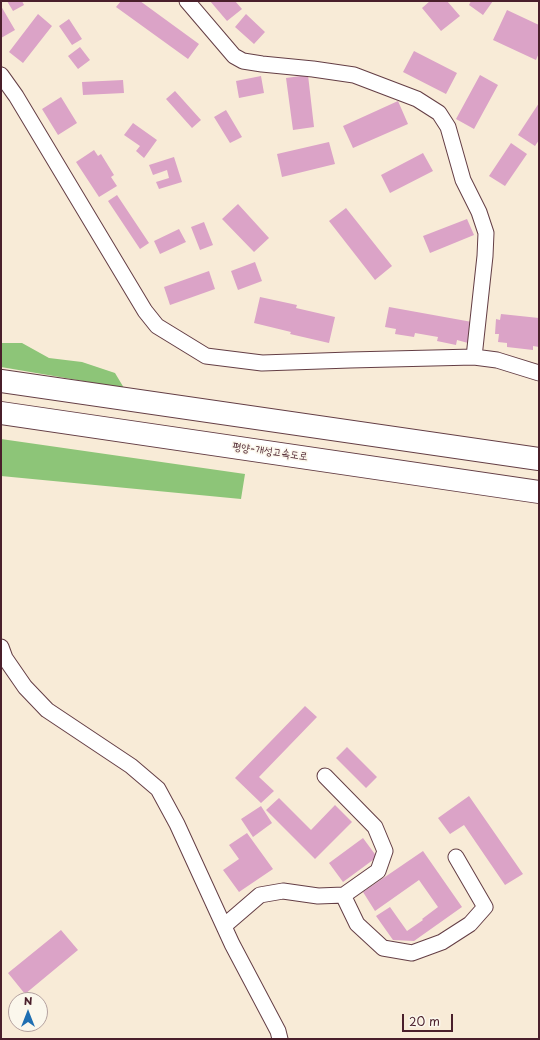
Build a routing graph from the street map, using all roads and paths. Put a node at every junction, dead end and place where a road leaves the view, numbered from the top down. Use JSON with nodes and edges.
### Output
{"nodes":[{"id":1,"x":187,"y":1,"type":"edge"},
{"id":2,"x":1,"y":75,"type":"edge"},
{"id":3,"x":474,"y":357,"type":"junction"},
{"id":4,"x":539,"y":373,"type":"edge"},
{"id":5,"x":1,"y":381,"type":"edge"},
{"id":6,"x":1,"y":413,"type":"edge"},
{"id":7,"x":539,"y":459,"type":"edge"},
{"id":8,"x":539,"y":492,"type":"edge"},
{"id":9,"x":1,"y":647,"type":"edge"},
{"id":10,"x":325,"y":776,"type":"dead end"},
{"id":11,"x":456,"y":857,"type":"dead end"},
{"id":12,"x":343,"y":895,"type":"junction"},
{"id":13,"x":224,"y":926,"type":"junction"},
{"id":14,"x":280,"y":1039,"type":"edge"}],
"edges":[{"from":1,"to":3,"type":"street"},
{"from":2,"to":3,"type":"street"},
{"from":3,"to":4,"type":"street"},
{"from":5,"to":7,"type":"highway"},
{"from":6,"to":8,"type":"highway","name":"평양-개성고속도로"},
{"from":9,"to":13,"type":"street"},
{"from":10,"to":12,"type":"street"},
{"from":11,"to":12,"type":"street"},
{"from":12,"to":13,"type":"street"},
{"from":13,"to":14,"type":"street"}]}
